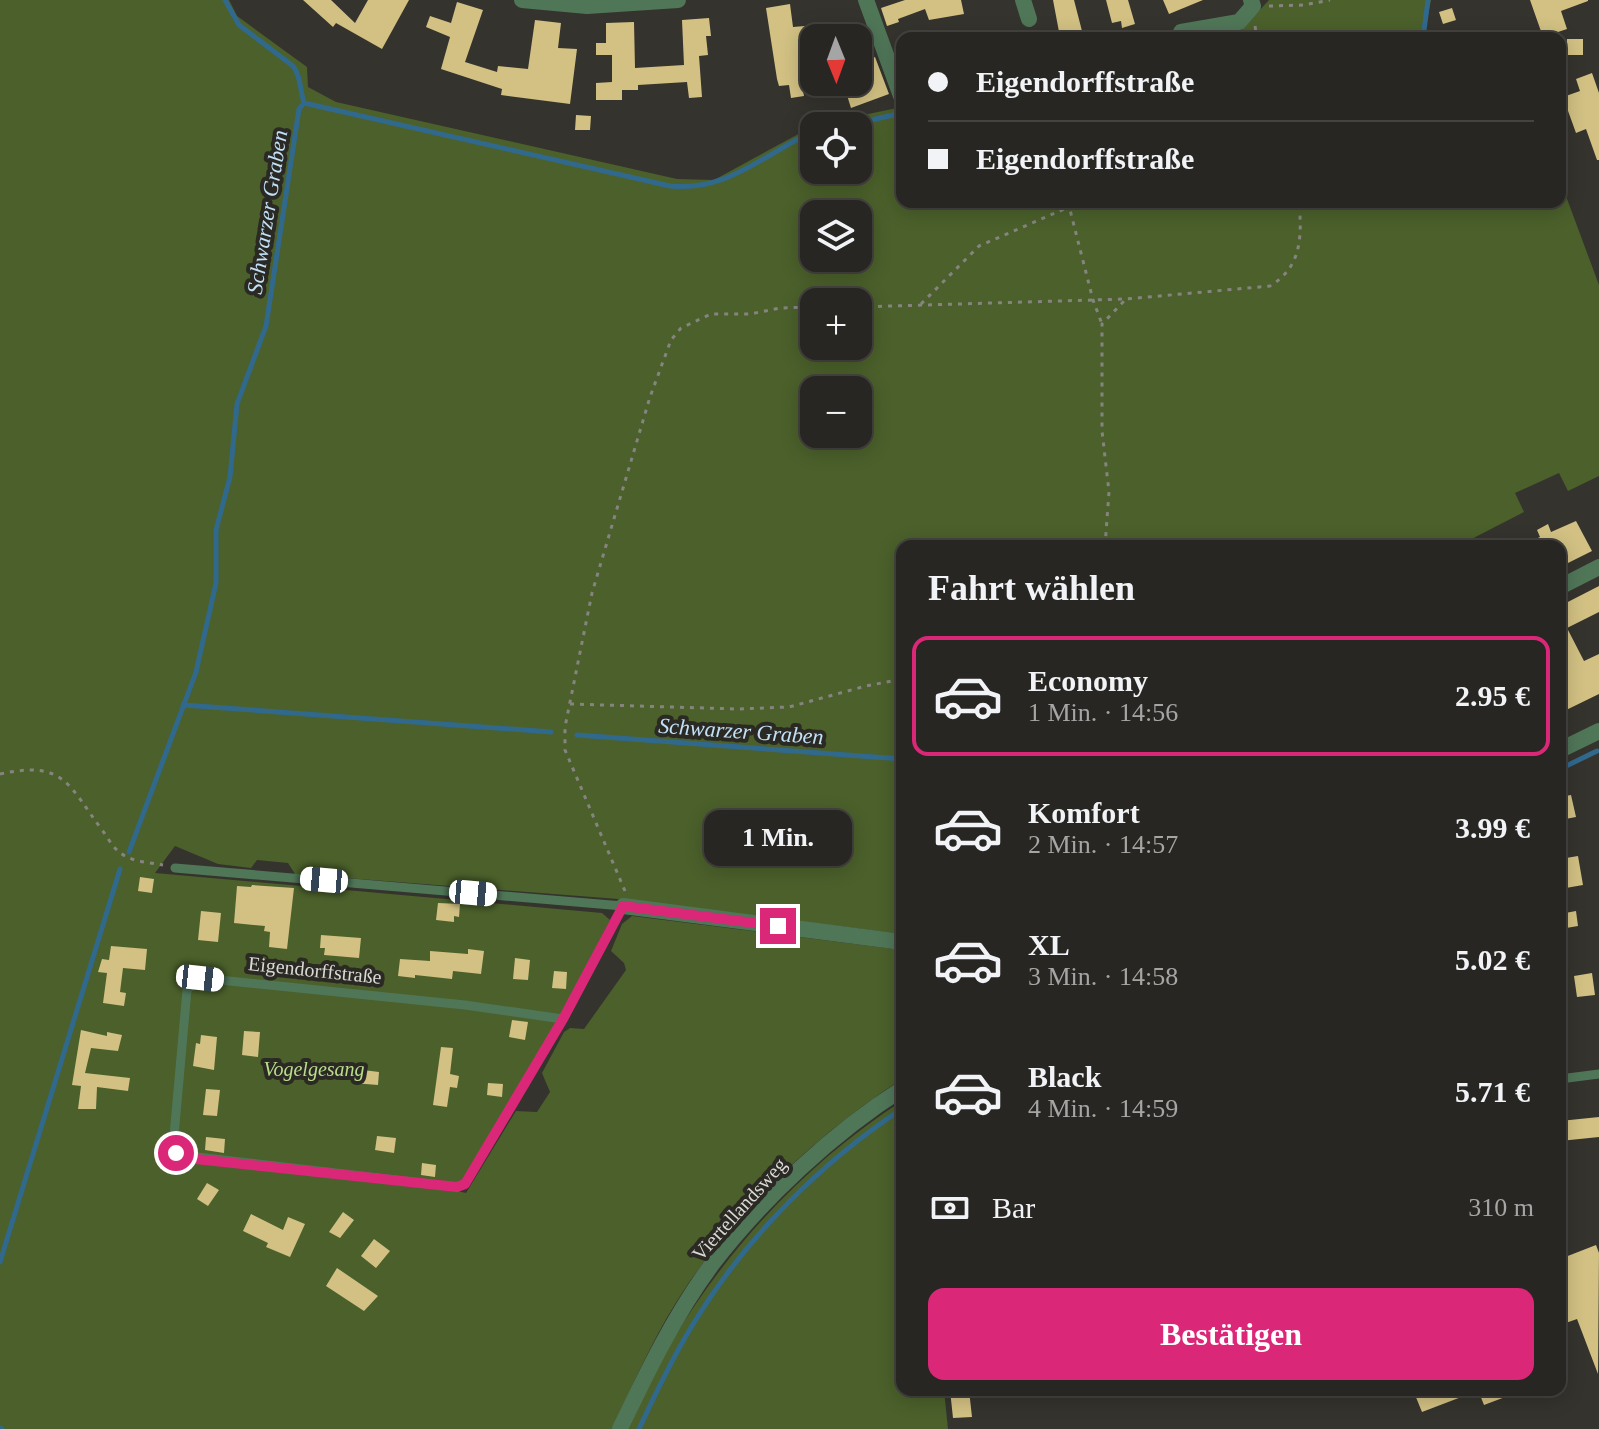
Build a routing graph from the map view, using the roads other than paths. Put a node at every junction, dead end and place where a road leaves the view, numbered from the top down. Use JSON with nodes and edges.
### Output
{"nodes":[{"id":1,"x":522,"y":0,"type":"edge"},
{"id":2,"x":678,"y":0,"type":"edge"},
{"id":3,"x":866,"y":0,"type":"edge"},
{"id":4,"x":1023,"y":0,"type":"edge"},
{"id":5,"x":612,"y":2,"type":"edge"},
{"id":6,"x":1252,"y":3,"type":"edge"},
{"id":7,"x":1029,"y":19,"type":"dead end"},
{"id":8,"x":1181,"y":32,"type":"dead end"},
{"id":9,"x":896,"y":82,"type":"edge"},
{"id":10,"x":1599,"y":567,"type":"edge"},
{"id":11,"x":1566,"y":584,"type":"edge"},
{"id":12,"x":1599,"y":731,"type":"edge"},
{"id":13,"x":1566,"y":747,"type":"edge"},
{"id":14,"x":175,"y":868,"type":"road end"},
{"id":15,"x":623,"y":906,"type":"junction"},
{"id":16,"x":896,"y":941,"type":"edge"},
{"id":17,"x":563,"y":1019,"type":"junction"},
{"id":18,"x":1599,"y":1074,"type":"edge"},
{"id":19,"x":1566,"y":1078,"type":"edge"},
{"id":20,"x":896,"y":1093,"type":"edge"},
{"id":21,"x":620,"y":1429,"type":"edge"}],
"edges":[{"from":1,"to":5,"type":"street"},
{"from":2,"to":5,"type":"street"},
{"from":3,"to":9,"type":"street"},
{"from":4,"to":7,"type":"street"},
{"from":6,"to":8,"type":"street"},
{"from":10,"to":11,"type":"street"},
{"from":12,"to":13,"type":"street"},
{"from":14,"to":15,"type":"lane"},
{"from":15,"to":16,"type":"street"},
{"from":15,"to":17,"type":"lane","name":"Eigendorffstraße"},
{"from":17,"to":17,"type":"lane","name":"Eigendorffstraße"},
{"from":18,"to":19,"type":"lane"},
{"from":20,"to":21,"type":"street","name":"Viertellandsweg"}]}
